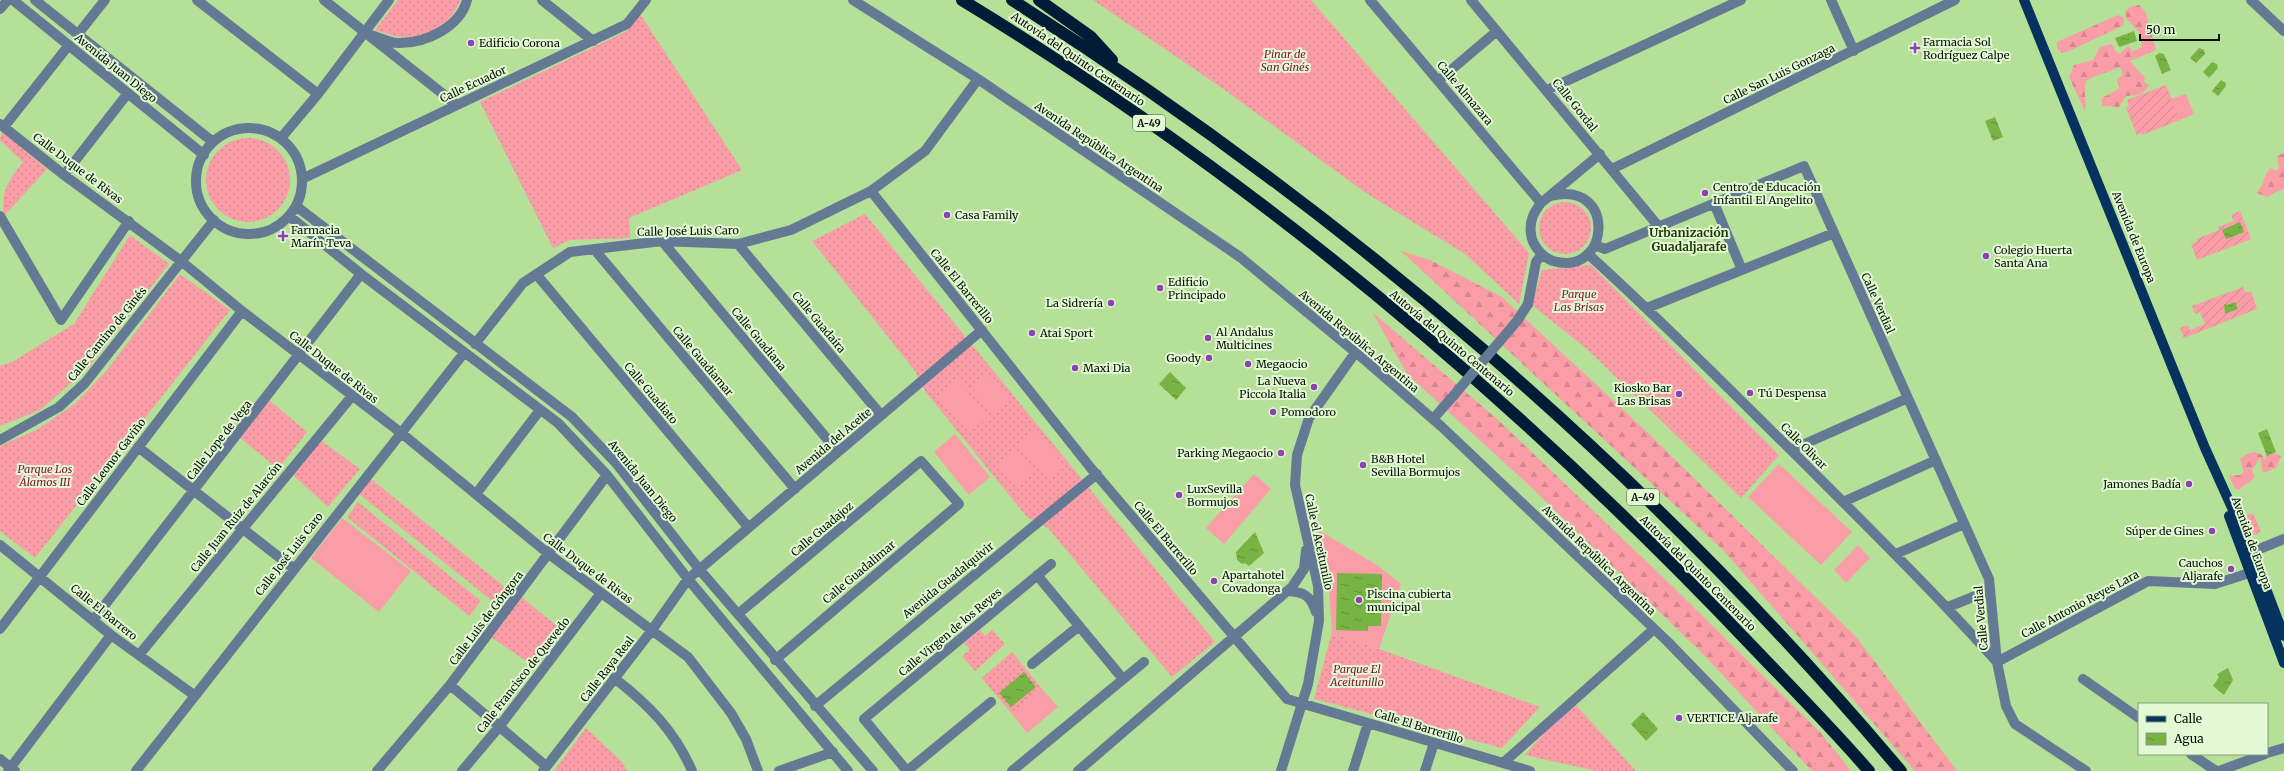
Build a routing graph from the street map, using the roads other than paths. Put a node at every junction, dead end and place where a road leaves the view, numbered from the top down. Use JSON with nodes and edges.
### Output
{"nodes":[{"id":1,"x":8,"y":0,"type":"edge"},
{"id":2,"x":13,"y":0,"type":"edge"},
{"id":3,"x":35,"y":0,"type":"edge"},
{"id":4,"x":105,"y":0,"type":"edge"},
{"id":5,"x":198,"y":0,"type":"edge"},
{"id":6,"x":324,"y":0,"type":"edge"},
{"id":7,"x":389,"y":0,"type":"edge"},
{"id":8,"x":467,"y":0,"type":"edge"},
{"id":9,"x":542,"y":0,"type":"edge"},
{"id":10,"x":646,"y":0,"type":"edge"},
{"id":11,"x":852,"y":0,"type":"edge"},
{"id":12,"x":962,"y":0,"type":"edge"},
{"id":13,"x":1012,"y":0,"type":"edge"},
{"id":14,"x":1039,"y":0,"type":"edge"},
{"id":15,"x":1370,"y":0,"type":"edge"},
{"id":16,"x":1471,"y":0,"type":"edge"},
{"id":17,"x":1741,"y":0,"type":"edge"},
{"id":18,"x":1831,"y":0,"type":"edge"},
{"id":19,"x":1955,"y":0,"type":"edge"},
{"id":20,"x":2251,"y":0,"type":"edge"},
{"id":21,"x":2025,"y":2,"type":"edge"},
{"id":22,"x":0,"y":9,"type":"edge"},
{"id":23,"x":1496,"y":31,"type":"junction"},
{"id":24,"x":2284,"y":31,"type":"edge"},
{"id":25,"x":364,"y":33,"type":"junction"},
{"id":26,"x":78,"y":34,"type":"junction"},
{"id":27,"x":593,"y":41,"type":"junction"},
{"id":28,"x":69,"y":45,"type":"junction"},
{"id":29,"x":1854,"y":51,"type":"junction"},
{"id":30,"x":1125,"y":74,"type":"junction"},
{"id":31,"x":978,"y":79,"type":"junction"},
{"id":32,"x":1438,"y":81,"type":"junction"},
{"id":33,"x":1547,"y":90,"type":"junction"},
{"id":34,"x":128,"y":93,"type":"junction"},
{"id":35,"x":318,"y":94,"type":"junction"},
{"id":36,"x":457,"y":105,"type":"junction"},
{"id":37,"x":2,"y":125,"type":"edge"},
{"id":38,"x":281,"y":138,"type":"junction"},
{"id":39,"x":213,"y":142,"type":"junction"},
{"id":40,"x":1600,"y":154,"type":"junction"},
{"id":41,"x":204,"y":155,"type":"junction"},
{"id":42,"x":1612,"y":170,"type":"junction"},
{"id":43,"x":64,"y":175,"type":"junction"},
{"id":44,"x":302,"y":179,"type":"junction"},
{"id":45,"x":871,"y":192,"type":"junction"},
{"id":46,"x":1551,"y":196,"type":"junction"},
{"id":47,"x":1541,"y":202,"type":"junction"},
{"id":48,"x":1714,"y":203,"type":"junction"},
{"id":49,"x":296,"y":206,"type":"junction"},
{"id":50,"x":0,"y":216,"type":"edge"},
{"id":51,"x":290,"y":216,"type":"junction"},
{"id":52,"x":214,"y":220,"type":"junction"},
{"id":53,"x":129,"y":221,"type":"junction"},
{"id":54,"x":1659,"y":227,"type":"junction"},
{"id":55,"x":1834,"y":233,"type":"junction"},
{"id":56,"x":662,"y":241,"type":"junction"},
{"id":57,"x":738,"y":244,"type":"junction"},
{"id":58,"x":1595,"y":245,"type":"junction"},
{"id":59,"x":594,"y":249,"type":"junction"},
{"id":60,"x":1542,"y":254,"type":"junction"},
{"id":61,"x":1588,"y":254,"type":"junction"},
{"id":62,"x":181,"y":261,"type":"junction"},
{"id":63,"x":1742,"y":270,"type":"junction"},
{"id":64,"x":361,"y":274,"type":"junction"},
{"id":65,"x":536,"y":274,"type":"junction"},
{"id":66,"x":1647,"y":308,"type":"junction"},
{"id":67,"x":242,"y":311,"type":"junction"},
{"id":68,"x":982,"y":330,"type":"junction"},
{"id":69,"x":475,"y":344,"type":"junction"},
{"id":70,"x":464,"y":353,"type":"junction"},
{"id":71,"x":1356,"y":353,"type":"junction"},
{"id":72,"x":299,"y":355,"type":"junction"},
{"id":73,"x":352,"y":396,"type":"junction"},
{"id":74,"x":1908,"y":398,"type":"junction"},
{"id":75,"x":540,"y":410,"type":"junction"},
{"id":76,"x":881,"y":415,"type":"junction"},
{"id":77,"x":1432,"y":419,"type":"junction"},
{"id":78,"x":400,"y":432,"type":"junction"},
{"id":79,"x":0,"y":440,"type":"edge"},
{"id":80,"x":138,"y":447,"type":"junction"},
{"id":81,"x":1791,"y":450,"type":"junction"},
{"id":82,"x":838,"y":452,"type":"junction"},
{"id":83,"x":1936,"y":460,"type":"junction"},
{"id":84,"x":921,"y":461,"type":"joint"},
{"id":85,"x":1097,"y":474,"type":"junction"},
{"id":86,"x":607,"y":475,"type":"junction"},
{"id":87,"x":2216,"y":476,"type":"junction"},
{"id":88,"x":794,"y":489,"type":"junction"},
{"id":89,"x":195,"y":490,"type":"junction"},
{"id":90,"x":476,"y":494,"type":"junction"},
{"id":91,"x":1843,"y":502,"type":"junction"},
{"id":92,"x":1964,"y":524,"type":"junction"},
{"id":93,"x":748,"y":527,"type":"junction"},
{"id":94,"x":242,"y":528,"type":"junction"},
{"id":95,"x":2284,"y":539,"type":"edge"},
{"id":96,"x":1307,"y":542,"type":"junction"},
{"id":97,"x":0,"y":545,"type":"edge"},
{"id":98,"x":2252,"y":552,"type":"junction"},
{"id":99,"x":550,"y":554,"type":"junction"},
{"id":100,"x":1896,"y":554,"type":"junction"},
{"id":101,"x":1051,"y":564,"type":"dead end"},
{"id":102,"x":294,"y":568,"type":"junction"},
{"id":103,"x":699,"y":569,"type":"junction"},
{"id":104,"x":2249,"y":573,"type":"junction"},
{"id":105,"x":1037,"y":575,"type":"junction"},
{"id":106,"x":39,"y":576,"type":"junction"},
{"id":107,"x":688,"y":579,"type":"junction"},
{"id":108,"x":1990,"y":590,"type":"junction"},
{"id":109,"x":1287,"y":591,"type":"junction"},
{"id":110,"x":602,"y":593,"type":"junction"},
{"id":111,"x":2270,"y":599,"type":"junction"},
{"id":112,"x":1948,"y":607,"type":"junction"},
{"id":113,"x":738,"y":614,"type":"junction"},
{"id":114,"x":94,"y":619,"type":"junction"},
{"id":115,"x":1319,"y":622,"type":"junction"},
{"id":116,"x":1079,"y":626,"type":"junction"},
{"id":117,"x":0,"y":629,"type":"edge"},
{"id":118,"x":1654,"y":629,"type":"junction"},
{"id":119,"x":652,"y":630,"type":"junction"},
{"id":120,"x":111,"y":634,"type":"junction"},
{"id":121,"x":2284,"y":636,"type":"edge"},
{"id":122,"x":1233,"y":638,"type":"junction"},
{"id":123,"x":2281,"y":651,"type":"edge"},
{"id":124,"x":139,"y":655,"type":"junction"},
{"id":125,"x":775,"y":660,"type":"junction"},
{"id":126,"x":1144,"y":662,"type":"dead end"},
{"id":127,"x":1997,"y":662,"type":"junction"},
{"id":128,"x":2284,"y":663,"type":"edge"},
{"id":129,"x":1032,"y":664,"type":"dead end"},
{"id":130,"x":614,"y":678,"type":"junction"},
{"id":131,"x":1123,"y":679,"type":"junction"},
{"id":132,"x":2082,"y":679,"type":"dead end"},
{"id":133,"x":450,"y":685,"type":"junction"},
{"id":134,"x":194,"y":695,"type":"junction"},
{"id":135,"x":991,"y":702,"type":"dead end"},
{"id":136,"x":1302,"y":705,"type":"junction"},
{"id":137,"x":815,"y":706,"type":"junction"},
{"id":138,"x":2138,"y":717,"type":"edge"},
{"id":139,"x":1368,"y":723,"type":"junction"},
{"id":140,"x":499,"y":727,"type":"junction"},
{"id":141,"x":1434,"y":743,"type":"junction"},
{"id":142,"x":2284,"y":748,"type":"edge"},
{"id":143,"x":833,"y":752,"type":"junction"},
{"id":144,"x":2268,"y":753,"type":"edge"},
{"id":145,"x":2192,"y":755,"type":"edge"},
{"id":146,"x":2263,"y":755,"type":"edge"},
{"id":147,"x":0,"y":759,"type":"edge"},
{"id":148,"x":1502,"y":767,"type":"edge"},
{"id":149,"x":545,"y":769,"type":"edge"},
{"id":150,"x":11,"y":770,"type":"edge"},
{"id":151,"x":136,"y":771,"type":"edge"},
{"id":152,"x":378,"y":771,"type":"edge"},
{"id":153,"x":462,"y":771,"type":"edge"},
{"id":154,"x":692,"y":771,"type":"edge"},
{"id":155,"x":758,"y":771,"type":"edge"},
{"id":156,"x":779,"y":771,"type":"edge"},
{"id":157,"x":848,"y":771,"type":"edge"},
{"id":158,"x":873,"y":771,"type":"edge"},
{"id":159,"x":907,"y":771,"type":"edge"},
{"id":160,"x":1012,"y":771,"type":"edge"},
{"id":161,"x":1078,"y":771,"type":"edge"},
{"id":162,"x":1281,"y":771,"type":"edge"},
{"id":163,"x":1353,"y":771,"type":"edge"},
{"id":164,"x":1426,"y":771,"type":"edge"},
{"id":165,"x":1530,"y":771,"type":"edge"},
{"id":166,"x":1793,"y":771,"type":"edge"},
{"id":167,"x":1869,"y":771,"type":"edge"},
{"id":168,"x":1901,"y":771,"type":"edge"},
{"id":169,"x":2086,"y":771,"type":"edge"},
{"id":170,"x":2216,"y":771,"type":"edge"},
{"id":171,"x":2219,"y":771,"type":"edge"}],
"edges":[{"from":1,"to":22,"type":"street"},
{"from":2,"to":28,"type":"street","name":"Avenida Juan Diego"},
{"from":3,"to":26,"type":"street","name":"Avenida Juan Diego"},
{"from":4,"to":26,"type":"street"},
{"from":5,"to":35,"type":"street"},
{"from":6,"to":25,"type":"street"},
{"from":7,"to":25,"type":"street"},
{"from":8,"to":25,"type":"street"},
{"from":9,"to":27,"type":"street"},
{"from":10,"to":27,"type":"street","name":"Calle Ecuador"},
{"from":11,"to":31,"type":"street","name":"Avenida República Argentina"},
{"from":12,"to":167,"type":"highway","name":"Autovía del Quinto Centenario","number":"A-49"},
{"from":13,"to":30,"type":"highway","name":"Autovía del Quinto Centenario","number":"A-49"},
{"from":14,"to":30,"type":"highway"},
{"from":15,"to":32,"type":"street","name":"Calle Almazara"},
{"from":16,"to":23,"type":"street","name":"Calle Gordal"},
{"from":17,"to":33,"type":"street"},
{"from":18,"to":29,"type":"street"},
{"from":19,"to":29,"type":"street","name":"Calle San Luis Gonzaga"},
{"from":20,"to":24,"type":"street"},
{"from":21,"to":87,"type":"main road","name":"Avenida de Europa"},
{"from":23,"to":32,"type":"street"},
{"from":23,"to":33,"type":"street","name":"Calle Gordal"},
{"from":25,"to":35,"type":"street"},
{"from":25,"to":36,"type":"street"},
{"from":26,"to":39,"type":"street","name":"Avenida Juan Diego"},
{"from":27,"to":36,"type":"street","name":"Calle Ecuador"},
{"from":28,"to":34,"type":"street","name":"Avenida Juan Diego"},
{"from":28,"to":37,"type":"street"},
{"from":29,"to":42,"type":"street","name":"Calle San Luis Gonzaga"},
{"from":30,"to":168,"type":"highway","name":"Autovía del Quinto Centenario","number":"A-49"},
{"from":31,"to":45,"type":"street","name":"Calle José Luis Caro"},
{"from":31,"to":71,"type":"street","name":"Avenida República Argentina"},
{"from":32,"to":47,"type":"street","name":"Calle Almazara"},
{"from":33,"to":40,"type":"street","name":"Calle Gordal"},
{"from":34,"to":41,"type":"street","name":"Avenida Juan Diego"},
{"from":34,"to":43,"type":"street"},
{"from":35,"to":38,"type":"street"},
{"from":36,"to":44,"type":"street","name":"Calle Ecuador"},
{"from":37,"to":43,"type":"street","name":"Calle Duque de Rivas"},
{"from":38,"to":39,"type":"street"},
{"from":38,"to":44,"type":"street"},
{"from":39,"to":41,"type":"street"},
{"from":40,"to":42,"type":"street","name":"Calle Gordal"},
{"from":40,"to":46,"type":"street"},
{"from":41,"to":52,"type":"street"},
{"from":42,"to":54,"type":"street","name":"Calle Gordal"},
{"from":43,"to":53,"type":"street","name":"Calle Duque de Rivas"},
{"from":44,"to":49,"type":"street"},
{"from":45,"to":57,"type":"street","name":"Calle José Luis Caro"},
{"from":45,"to":68,"type":"street","name":"Calle El Barrerillo"},
{"from":46,"to":47,"type":"street"},
{"from":46,"to":58,"type":"street"},
{"from":47,"to":60,"type":"street"},
{"from":48,"to":54,"type":"street","name":"Calle Verdial"},
{"from":48,"to":55,"type":"street","name":"Calle Verdial"},
{"from":48,"to":63,"type":"street"},
{"from":49,"to":51,"type":"street"},
{"from":49,"to":69,"type":"street","name":"Avenida Juan Diego"},
{"from":50,"to":53,"type":"street"},
{"from":51,"to":52,"type":"street"},
{"from":51,"to":64,"type":"street"},
{"from":52,"to":62,"type":"street","name":"Calle Camino de Ginés"},
{"from":53,"to":62,"type":"street","name":"Calle Duque de Rivas"},
{"from":54,"to":58,"type":"street","name":"Calle Verdial"},
{"from":55,"to":63,"type":"street"},
{"from":55,"to":74,"type":"street","name":"Calle Verdial"},
{"from":56,"to":57,"type":"street","name":"Calle José Luis Caro"},
{"from":56,"to":59,"type":"street","name":"Calle José Luis Caro"},
{"from":56,"to":82,"type":"street","name":"Calle Guadiana"},
{"from":57,"to":76,"type":"street","name":"Calle Guadaíra"},
{"from":58,"to":61,"type":"street"},
{"from":59,"to":65,"type":"street","name":"Calle José Luis Caro"},
{"from":59,"to":88,"type":"street","name":"Calle Guadiamar"},
{"from":60,"to":61,"type":"street"},
{"from":60,"to":77,"type":"street","bridge":true},
{"from":61,"to":66,"type":"street","name":"Calle Olivar"},
{"from":62,"to":67,"type":"street","name":"Calle Duque de Rivas"},
{"from":62,"to":79,"type":"street","name":"Calle Camino de Ginés"},
{"from":63,"to":66,"type":"street"},
{"from":64,"to":70,"type":"street"},
{"from":64,"to":72,"type":"street","name":"Calle Lope de Vega"},
{"from":65,"to":69,"type":"street","name":"Calle José Luis Caro"},
{"from":65,"to":93,"type":"street","name":"Calle Guadiato"},
{"from":66,"to":81,"type":"street","name":"Calle Olivar"},
{"from":67,"to":72,"type":"street","name":"Calle Duque de Rivas"},
{"from":67,"to":80,"type":"street","name":"Calle Leonor Gaviño"},
{"from":68,"to":76,"type":"street","name":"Avenida del Aceite"},
{"from":68,"to":85,"type":"street","name":"Calle El Barrerillo"},
{"from":69,"to":103,"type":"street","name":"Avenida Juan Diego"},
{"from":70,"to":75,"type":"street"},
{"from":70,"to":78,"type":"street","name":"Calle José Luis Caro"},
{"from":71,"to":77,"type":"street","name":"Avenida República Argentina"},
{"from":71,"to":96,"type":"street","name":"Calle el Aceitunillo"},
{"from":72,"to":73,"type":"street","name":"Calle Duque de Rivas"},
{"from":72,"to":89,"type":"street","name":"Calle Lope de Vega"},
{"from":73,"to":78,"type":"street","name":"Calle Duque de Rivas"},
{"from":73,"to":94,"type":"street","name":"Calle Juan Ruiz de Alarcón"},
{"from":74,"to":81,"type":"street"},
{"from":74,"to":83,"type":"street","name":"Calle Verdial"},
{"from":75,"to":86,"type":"street"},
{"from":75,"to":90,"type":"street"},
{"from":76,"to":82,"type":"street","name":"Avenida del Aceite"},
{"from":77,"to":118,"type":"street","name":"Avenida República Argentina"},
{"from":78,"to":90,"type":"street","name":"Calle Duque de Rivas"},
{"from":78,"to":102,"type":"street","name":"Calle José Luis Caro"},
{"from":80,"to":89,"type":"street"},
{"from":80,"to":106,"type":"street","name":"Calle Leonor Gaviño"},
{"from":81,"to":91,"type":"street","name":"Calle Olivar"},
{"from":82,"to":88,"type":"street","name":"Avenida del Aceite"},
{"from":83,"to":91,"type":"street"},
{"from":83,"to":92,"type":"street","name":"Calle Verdial"},
{"from":84,"to":113,"type":"street","name":"Calle Guadajoz"},
{"from":84,"to":125,"type":"street","name":"Calle Guadalimar"},
{"from":85,"to":122,"type":"street","name":"Calle El Barrerillo"},
{"from":85,"to":137,"type":"street","name":"Avenida Guadalquivir"},
{"from":86,"to":99,"type":"street","name":"Calle Luis de Góngora"},
{"from":86,"to":107,"type":"street"},
{"from":87,"to":98,"type":"main road","name":"Avenida de Europa"},
{"from":87,"to":104,"type":"main road","name":"Avenida de Europa"},
{"from":88,"to":93,"type":"street","name":"Avenida del Aceite"},
{"from":89,"to":94,"type":"street"},
{"from":89,"to":114,"type":"street","name":"Calle Lope de Vega"},
{"from":90,"to":99,"type":"street","name":"Calle Duque de Rivas"},
{"from":91,"to":100,"type":"street","name":"Calle Olivar"},
{"from":92,"to":100,"type":"street"},
{"from":92,"to":108,"type":"street","name":"Calle Verdial"},
{"from":93,"to":103,"type":"street","name":"Avenida del Aceite"},
{"from":94,"to":102,"type":"street"},
{"from":94,"to":124,"type":"street","name":"Calle Juan Ruiz de Alarcón"},
{"from":95,"to":98,"type":"street"},
{"from":96,"to":109,"type":"street"},
{"from":96,"to":115,"type":"street","name":"Calle el Aceitunillo"},
{"from":97,"to":106,"type":"street","name":"Calle El Barrero"},
{"from":98,"to":111,"type":"main road","name":"Avenida de Europa"},
{"from":99,"to":110,"type":"street","name":"Calle Duque de Rivas"},
{"from":99,"to":133,"type":"street","name":"Calle Luis de Góngora"},
{"from":100,"to":112,"type":"street","name":"Calle Olivar"},
{"from":101,"to":105,"type":"street","name":"Calle Virgen de los Reyes"},
{"from":102,"to":134,"type":"street","name":"Calle José Luis Caro"},
{"from":103,"to":107,"type":"street","name":"Avenida del Aceite"},
{"from":103,"to":113,"type":"street","name":"Avenida Juan Diego"},
{"from":104,"to":111,"type":"main road"},
{"from":104,"to":123,"type":"main road","name":"Avenida de Europa"},
{"from":104,"to":127,"type":"street","name":"Calle Antonio Reyes Lara"},
{"from":105,"to":116,"type":"street"},
{"from":105,"to":159,"type":"street","name":"Calle Virgen de los Reyes"},
{"from":106,"to":114,"type":"street","name":"Calle El Barrero"},
{"from":106,"to":117,"type":"street","name":"Calle Leonor Gaviño"},
{"from":107,"to":119,"type":"street","name":"Calle Raya Real"},
{"from":107,"to":143,"type":"street"},
{"from":108,"to":112,"type":"street"},
{"from":108,"to":127,"type":"street","name":"Calle Verdial"},
{"from":109,"to":115,"type":"street"},
{"from":109,"to":122,"type":"street"},
{"from":110,"to":119,"type":"street","name":"Calle Duque de Rivas"},
{"from":110,"to":140,"type":"street","name":"Calle Francisco de Quevedo"},
{"from":111,"to":121,"type":"main road","name":"Avenida de Europa"},
{"from":112,"to":127,"type":"street","name":"Calle Olivar"},
{"from":113,"to":125,"type":"street","name":"Avenida Juan Diego"},
{"from":114,"to":120,"type":"street","name":"Calle El Barrero"},
{"from":115,"to":136,"type":"street","name":"Calle el Aceitunillo"},
{"from":116,"to":129,"type":"street"},
{"from":116,"to":131,"type":"street"},
{"from":118,"to":148,"type":"street"},
{"from":118,"to":166,"type":"street","name":"Avenida República Argentina"},
{"from":119,"to":130,"type":"street","name":"Calle Raya Real"},
{"from":119,"to":155,"type":"street","name":"Calle Duque de Rivas"},
{"from":120,"to":124,"type":"street","name":"Calle El Barrero"},
{"from":120,"to":150,"type":"street"},
{"from":122,"to":136,"type":"street","name":"Calle El Barrerillo"},
{"from":122,"to":161,"type":"street"},
{"from":123,"to":128,"type":"main road","name":"Avenida de Europa"},
{"from":124,"to":134,"type":"street","name":"Calle El Barrero"},
{"from":125,"to":137,"type":"street","name":"Avenida Juan Diego"},
{"from":126,"to":131,"type":"street"},
{"from":127,"to":169,"type":"street","name":"Calle Verdial"},
{"from":130,"to":149,"type":"street","name":"Calle Raya Real"},
{"from":130,"to":154,"type":"street"},
{"from":131,"to":160,"type":"street"},
{"from":132,"to":138,"type":"street"},
{"from":133,"to":140,"type":"street"},
{"from":133,"to":152,"type":"street","name":"Calle Luis de Góngora"},
{"from":134,"to":151,"type":"street","name":"Calle José Luis Caro"},
{"from":135,"to":159,"type":"street"},
{"from":136,"to":139,"type":"street","name":"Calle El Barrerillo"},
{"from":136,"to":162,"type":"street","name":"Calle el Aceitunillo"},
{"from":137,"to":158,"type":"street","name":"Avenida Juan Diego"},
{"from":139,"to":141,"type":"street","name":"Calle El Barrerillo"},
{"from":139,"to":163,"type":"street"},
{"from":140,"to":149,"type":"street"},
{"from":140,"to":153,"type":"street","name":"Calle Francisco de Quevedo"},
{"from":141,"to":148,"type":"street","name":"Calle El Barrerillo"},
{"from":141,"to":164,"type":"street"},
{"from":142,"to":144,"type":"street"},
{"from":143,"to":156,"type":"street"},
{"from":143,"to":157,"type":"street"},
{"from":145,"to":170,"type":"street"},
{"from":146,"to":171,"type":"street"},
{"from":147,"to":150,"type":"street"},
{"from":148,"to":165,"type":"street","name":"Calle El Barrerillo"}]}
